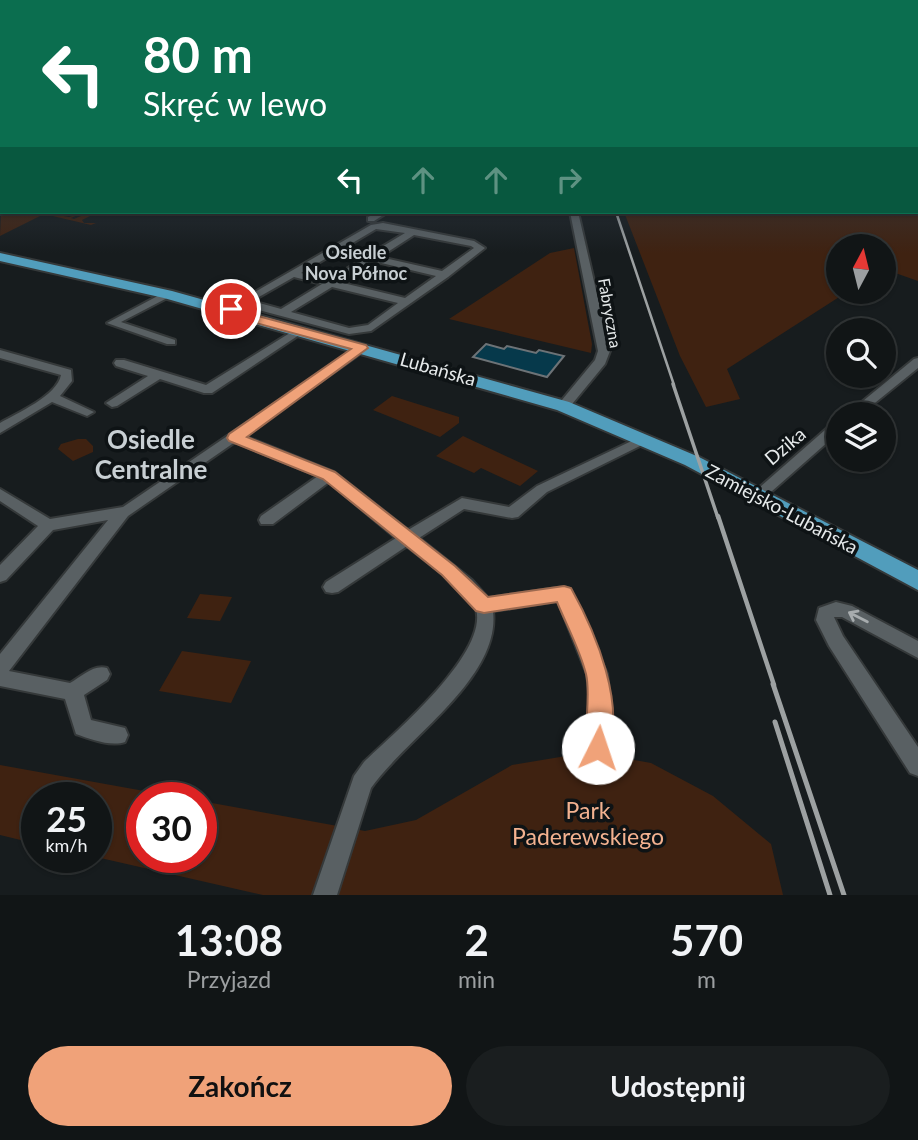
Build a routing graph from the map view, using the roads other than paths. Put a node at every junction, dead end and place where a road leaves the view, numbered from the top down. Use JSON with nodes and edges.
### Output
{"nodes":[{"id":1,"x":382,"y":214,"type":"edge"},
{"id":2,"x":575,"y":214,"type":"edge"},
{"id":3,"x":372,"y":224,"type":"junction"},
{"id":4,"x":413,"y":232,"type":"junction"},
{"id":5,"x":336,"y":249,"type":"junction"},
{"id":6,"x":0,"y":257,"type":"edge"},
{"id":7,"x":371,"y":257,"type":"junction"},
{"id":8,"x":293,"y":274,"type":"junction"},
{"id":9,"x":445,"y":275,"type":"junction"},
{"id":10,"x":330,"y":283,"type":"junction"},
{"id":11,"x":167,"y":294,"type":"junction"},
{"id":12,"x":243,"y":302,"type":"junction"},
{"id":13,"x":407,"y":302,"type":"junction"},
{"id":14,"x":228,"y":311,"type":"junction"},
{"id":15,"x":282,"y":313,"type":"junction"},
{"id":16,"x":299,"y":331,"type":"junction"},
{"id":17,"x":171,"y":342,"type":"dead end"},
{"id":18,"x":361,"y":348,"type":"junction"},
{"id":19,"x":0,"y":354,"type":"edge"},
{"id":20,"x":918,"y":362,"type":"edge"},
{"id":21,"x":120,"y":363,"type":"dead end"},
{"id":22,"x":158,"y":375,"type":"junction"},
{"id":23,"x":51,"y":397,"type":"junction"},
{"id":24,"x":868,"y":402,"type":"edge"},
{"id":25,"x":112,"y":403,"type":"dead end"},
{"id":26,"x":563,"y":407,"type":"junction"},
{"id":27,"x":86,"y":412,"type":"dead end"},
{"id":28,"x":0,"y":429,"type":"edge"},
{"id":29,"x":826,"y":436,"type":"edge"},
{"id":30,"x":235,"y":438,"type":"junction"},
{"id":31,"x":645,"y":440,"type":"junction"},
{"id":32,"x":329,"y":475,"type":"junction"},
{"id":33,"x":0,"y":495,"type":"edge"},
{"id":34,"x":758,"y":496,"type":"junction"},
{"id":35,"x":122,"y":513,"type":"junction"},
{"id":36,"x":267,"y":520,"type":"dead end"},
{"id":37,"x":48,"y":525,"type":"junction"},
{"id":38,"x":408,"y":538,"type":"junction"},
{"id":39,"x":0,"y":576,"type":"edge"},
{"id":40,"x":918,"y":581,"type":"edge"},
{"id":41,"x":332,"y":587,"type":"dead end"},
{"id":42,"x":484,"y":605,"type":"junction"},
{"id":43,"x":918,"y":650,"type":"edge"},
{"id":44,"x":0,"y":668,"type":"edge"},
{"id":45,"x":100,"y":674,"type":"dead end"},
{"id":46,"x":0,"y":678,"type":"edge"},
{"id":47,"x":73,"y":692,"type":"junction"},
{"id":48,"x":118,"y":735,"type":"dead end"},
{"id":49,"x":598,"y":748,"type":"dead end"},
{"id":50,"x":918,"y":766,"type":"edge"},
{"id":51,"x":325,"y":895,"type":"edge"}],
"edges":[{"from":1,"to":3,"type":"street"},
{"from":2,"to":26,"type":"street","name":"Fabryczna"},
{"from":3,"to":4,"type":"street"},
{"from":3,"to":5,"type":"street"},
{"from":4,"to":7,"type":"street"},
{"from":4,"to":9,"type":"street"},
{"from":5,"to":7,"type":"street"},
{"from":5,"to":8,"type":"street"},
{"from":6,"to":11,"type":"main road","name":"Lubańska"},
{"from":7,"to":9,"type":"street"},
{"from":7,"to":10,"type":"street"},
{"from":8,"to":10,"type":"street"},
{"from":8,"to":12,"type":"street"},
{"from":9,"to":13,"type":"street"},
{"from":10,"to":13,"type":"street"},
{"from":10,"to":15,"type":"street"},
{"from":11,"to":14,"type":"main road","name":"Lubańska"},
{"from":11,"to":17,"type":"street"},
{"from":12,"to":14,"type":"street"},
{"from":12,"to":15,"type":"street"},
{"from":13,"to":15,"type":"street"},
{"from":14,"to":16,"type":"main road","name":"Lubańska"},
{"from":16,"to":18,"type":"main road","name":"Lubańska"},
{"from":16,"to":22,"type":"street"},
{"from":18,"to":26,"type":"main road","name":"Lubańska"},
{"from":18,"to":30,"type":"street"},
{"from":19,"to":23,"type":"street"},
{"from":20,"to":24,"type":"street"},
{"from":21,"to":22,"type":"street"},
{"from":22,"to":25,"type":"street"},
{"from":23,"to":27,"type":"street"},
{"from":23,"to":28,"type":"street"},
{"from":26,"to":31,"type":"main road","name":"Lubańska"},
{"from":29,"to":34,"type":"street","name":"Dzika"},
{"from":30,"to":32,"type":"street"},
{"from":30,"to":35,"type":"street"},
{"from":31,"to":34,"type":"main road","name":"Zamiejsko-Lubańska"},
{"from":31,"to":38,"type":"street"},
{"from":32,"to":36,"type":"street"},
{"from":32,"to":38,"type":"street"},
{"from":33,"to":37,"type":"street"},
{"from":34,"to":40,"type":"main road","name":"Zamiejsko-Lubańska"},
{"from":35,"to":37,"type":"street"},
{"from":35,"to":44,"type":"street"},
{"from":37,"to":39,"type":"street"},
{"from":38,"to":41,"type":"street"},
{"from":38,"to":42,"type":"street"},
{"from":42,"to":49,"type":"street"},
{"from":42,"to":51,"type":"street"},
{"from":43,"to":50,"type":"street","one_way":true},
{"from":45,"to":47,"type":"street"},
{"from":46,"to":47,"type":"street"},
{"from":47,"to":48,"type":"street"}]}
